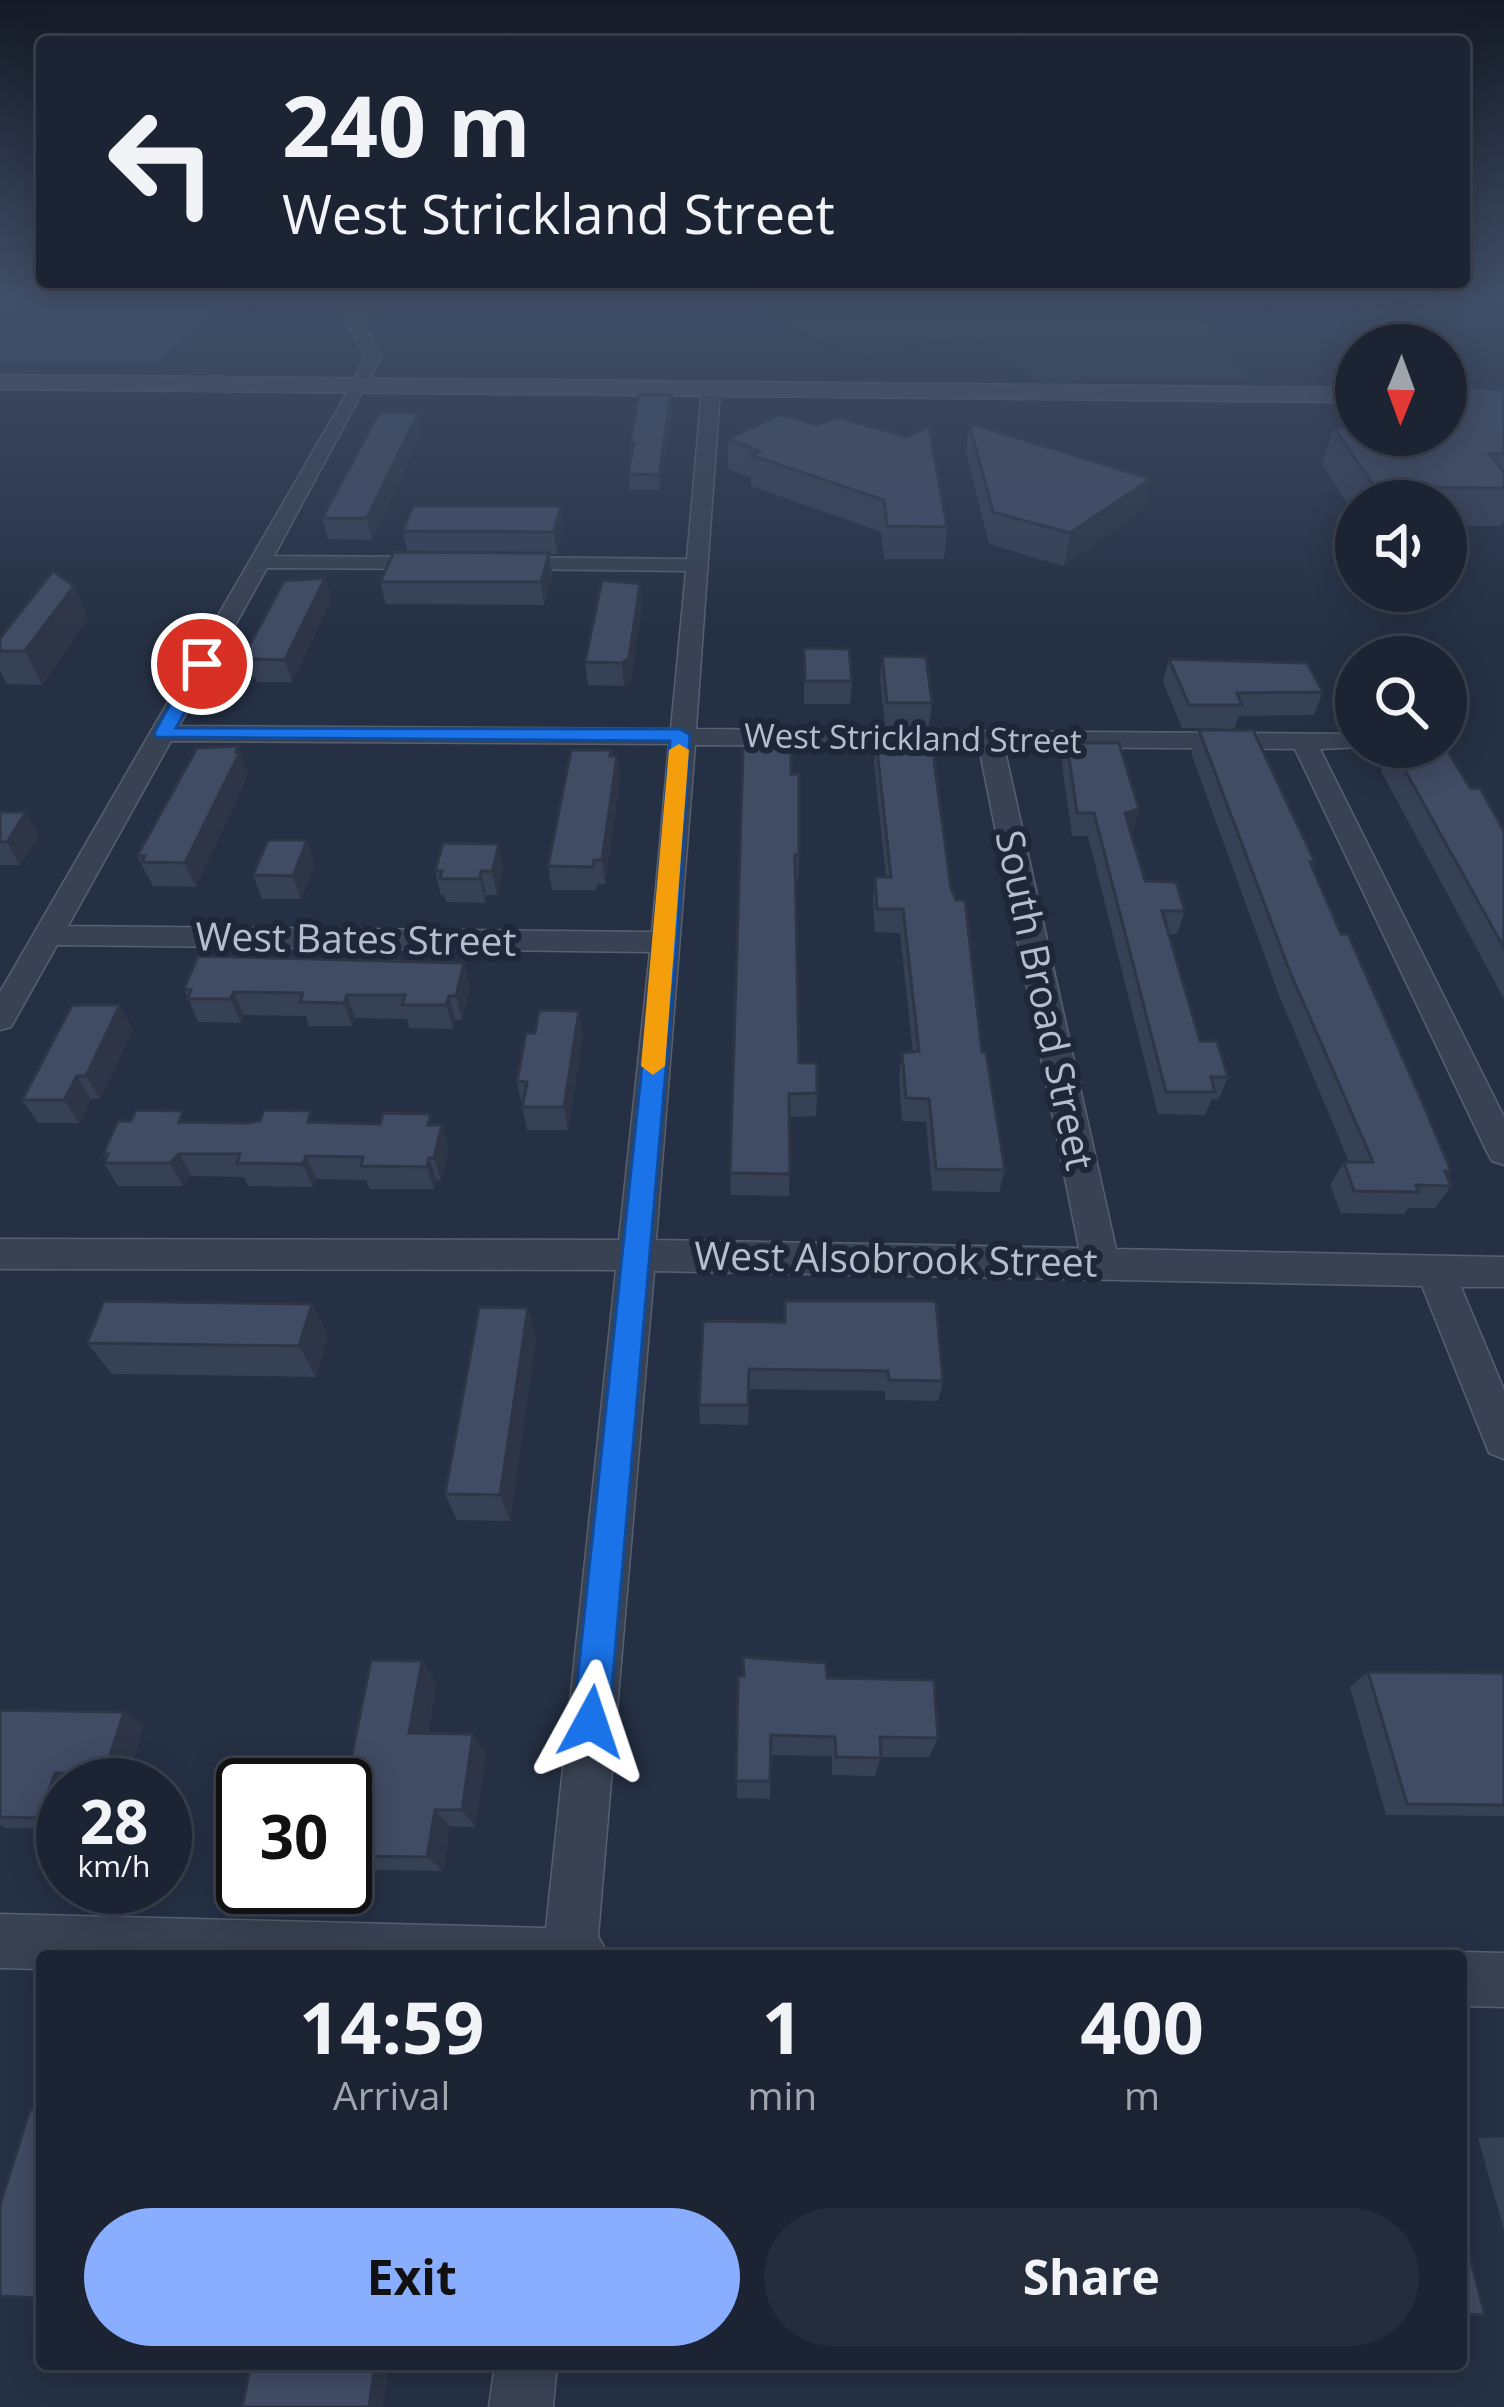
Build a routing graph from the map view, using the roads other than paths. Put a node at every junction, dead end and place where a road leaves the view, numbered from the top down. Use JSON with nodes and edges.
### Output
{"nodes":[{"id":1,"x":347,"y":408,"type":"edge"},
{"id":2,"x":709,"y":408,"type":"edge"},
{"id":3,"x":260,"y":562,"type":"junction"},
{"id":4,"x":455,"y":563,"type":"edge"},
{"id":5,"x":479,"y":563,"type":"edge"},
{"id":6,"x":695,"y":565,"type":"junction"},
{"id":7,"x":163,"y":733,"type":"junction"},
{"id":8,"x":680,"y":735,"type":"junction"},
{"id":9,"x":991,"y":739,"type":"junction"},
{"id":10,"x":1304,"y":742,"type":"junction"},
{"id":11,"x":1335,"y":742,"type":"edge"},
{"id":12,"x":46,"y":935,"type":"junction"},
{"id":13,"x":666,"y":942,"type":"junction"},
{"id":14,"x":0,"y":1019,"type":"edge"},
{"id":15,"x":1504,"y":1152,"type":"edge"},
{"id":16,"x":0,"y":1254,"type":"edge"},
{"id":17,"x":633,"y":1255,"type":"junction"},
{"id":18,"x":1100,"y":1262,"type":"junction"},
{"id":19,"x":1435,"y":1270,"type":"junction"},
{"id":20,"x":1504,"y":1271,"type":"edge"},
{"id":21,"x":1504,"y":1440,"type":"edge"},
{"id":22,"x":0,"y":1941,"type":"edge"},
{"id":23,"x":342,"y":1950,"type":"edge"},
{"id":24,"x":571,"y":1950,"type":"edge"},
{"id":25,"x":1467,"y":1979,"type":"edge"},
{"id":26,"x":1504,"y":1980,"type":"edge"},
{"id":27,"x":525,"y":2370,"type":"edge"},
{"id":28,"x":521,"y":2407,"type":"edge"}],
"edges":[{"from":1,"to":3,"type":"street"},
{"from":2,"to":6,"type":"street"},
{"from":3,"to":4,"type":"street"},
{"from":3,"to":7,"type":"street"},
{"from":5,"to":6,"type":"street"},
{"from":6,"to":8,"type":"street"},
{"from":7,"to":8,"type":"street","name":"West Strickland Street"},
{"from":7,"to":12,"type":"street"},
{"from":8,"to":9,"type":"street","name":"West Strickland Street"},
{"from":8,"to":13,"type":"street"},
{"from":9,"to":10,"type":"street","name":"West Strickland Street"},
{"from":9,"to":18,"type":"street","name":"South Broad Street"},
{"from":10,"to":11,"type":"street"},
{"from":10,"to":15,"type":"street"},
{"from":12,"to":13,"type":"street","name":"West Bates Street"},
{"from":12,"to":14,"type":"street"},
{"from":13,"to":17,"type":"street"},
{"from":16,"to":17,"type":"street","name":"West Alsobrook Street"},
{"from":17,"to":18,"type":"street","name":"West Alsobrook Street"},
{"from":17,"to":24,"type":"street"},
{"from":18,"to":19,"type":"street","name":"West Alsobrook Street"},
{"from":19,"to":20,"type":"street","name":"West Alsobrook Street"},
{"from":19,"to":21,"type":"street"},
{"from":22,"to":23,"type":"street"},
{"from":25,"to":26,"type":"street"},
{"from":27,"to":28,"type":"street"}]}
